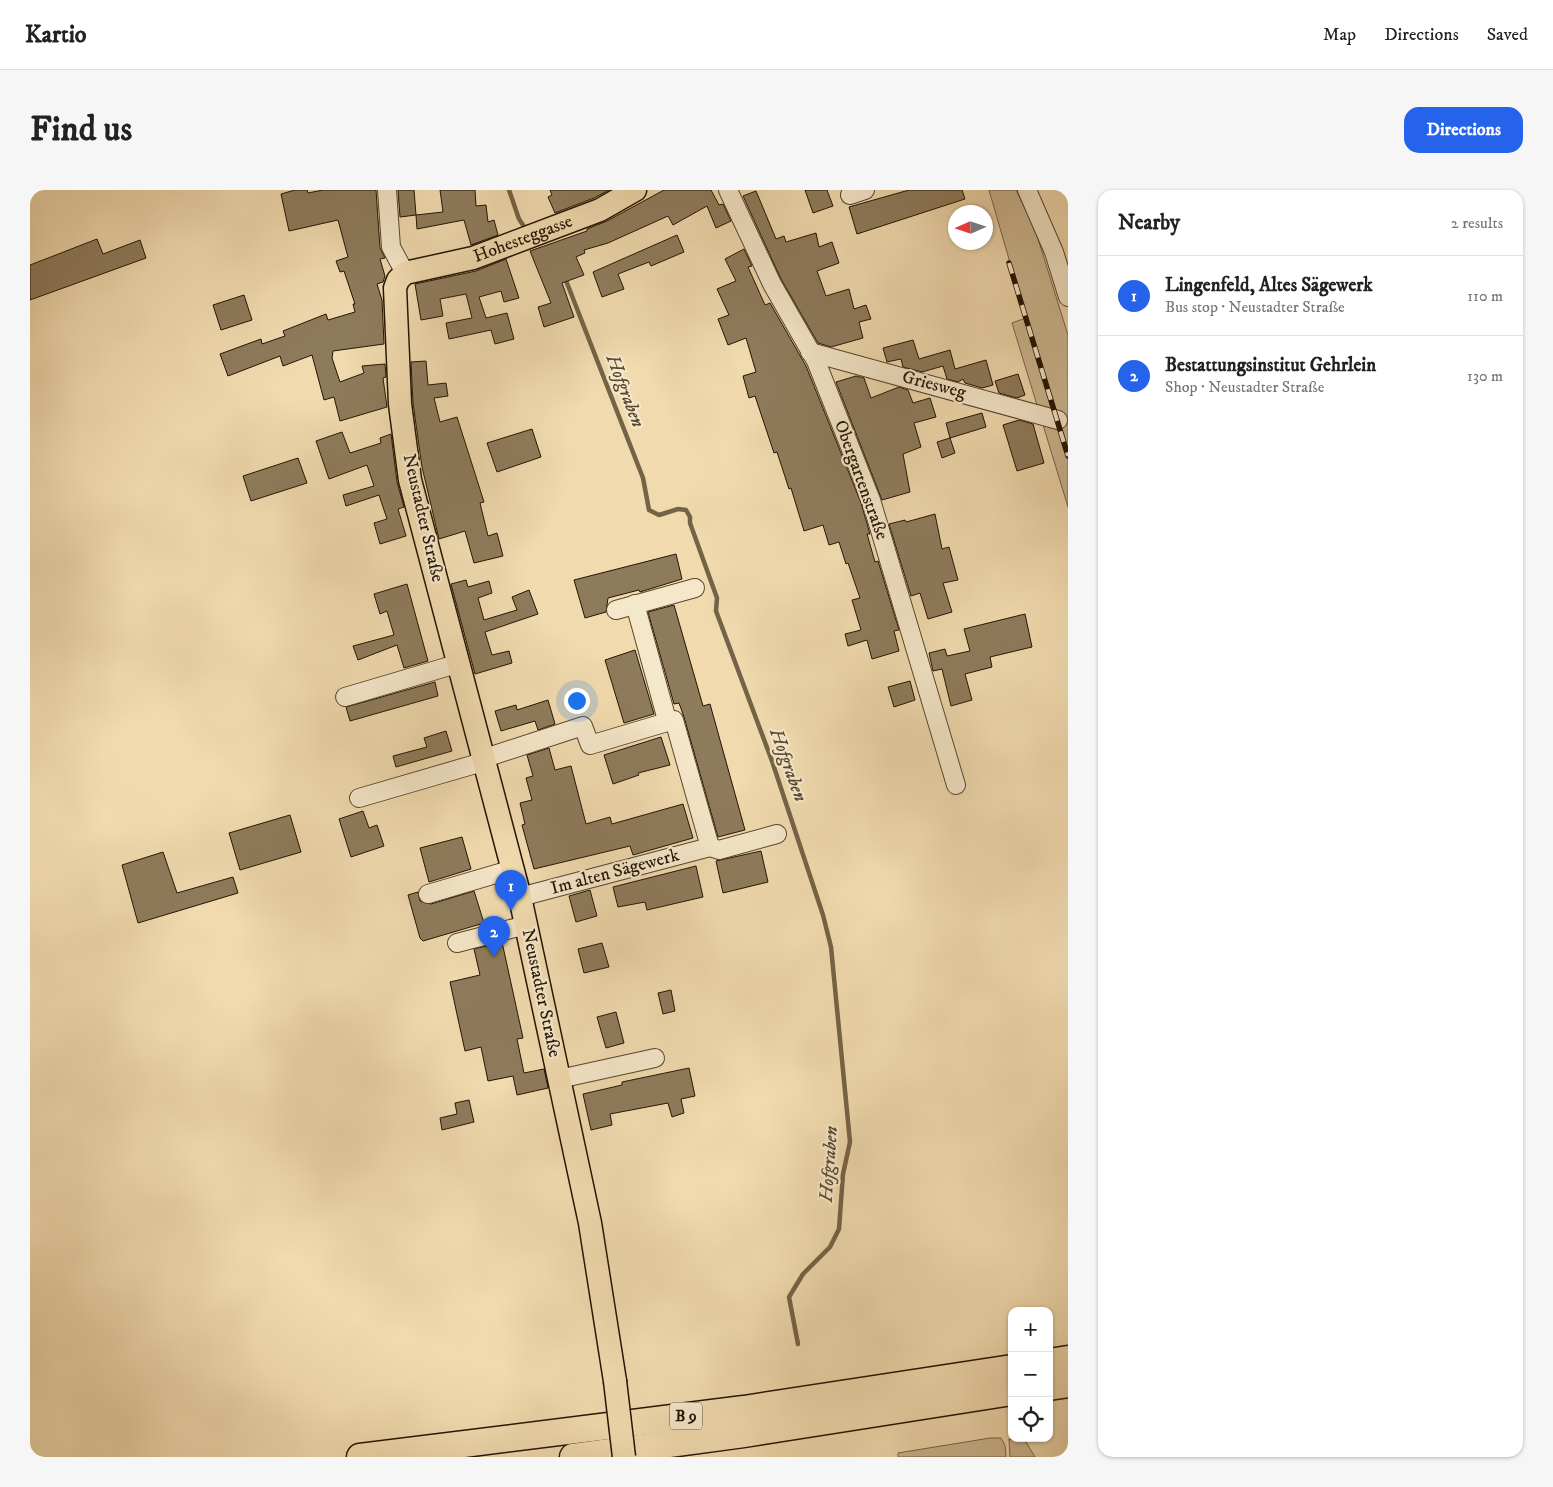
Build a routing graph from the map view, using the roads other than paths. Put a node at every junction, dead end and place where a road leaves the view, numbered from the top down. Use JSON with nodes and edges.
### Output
{"nodes":[{"id":1,"x":387,"y":190,"type":"edge"},
{"id":2,"x":636,"y":190,"type":"edge"},
{"id":3,"x":728,"y":190,"type":"edge"},
{"id":4,"x":1027,"y":190,"type":"edge"},
{"id":5,"x":405,"y":273,"type":"junction"},
{"id":6,"x":1068,"y":297,"type":"edge"},
{"id":7,"x":810,"y":352,"type":"junction"},
{"id":8,"x":1058,"y":420,"type":"dead end"},
{"id":9,"x":695,"y":588,"type":"dead end"},
{"id":10,"x":635,"y":604,"type":"junction"},
{"id":11,"x":616,"y":610,"type":"dead end"},
{"id":12,"x":460,"y":663,"type":"junction"},
{"id":13,"x":345,"y":697,"type":"dead end"},
{"id":14,"x":667,"y":720,"type":"junction"},
{"id":15,"x":485,"y":759,"type":"junction"},
{"id":16,"x":956,"y":785,"type":"dead end"},
{"id":17,"x":358,"y":798,"type":"dead end"},
{"id":18,"x":777,"y":834,"type":"dead end"},
{"id":19,"x":710,"y":847,"type":"junction"},
{"id":20,"x":513,"y":869,"type":"junction"},
{"id":21,"x":428,"y":894,"type":"dead end"},
{"id":22,"x":520,"y":897,"type":"junction"},
{"id":23,"x":526,"y":924,"type":"junction"},
{"id":24,"x":457,"y":944,"type":"dead end"},
{"id":25,"x":655,"y":1058,"type":"dead end"},
{"id":26,"x":560,"y":1079,"type":"junction"},
{"id":27,"x":1068,"y":1359,"type":"edge"},
{"id":28,"x":1053,"y":1361,"type":"edge"},
{"id":29,"x":1008,"y":1369,"type":"edge"},
{"id":30,"x":1068,"y":1384,"type":"edge"},
{"id":31,"x":1053,"y":1386,"type":"edge"},
{"id":32,"x":1008,"y":1393,"type":"edge"},
{"id":33,"x":360,"y":1457,"type":"edge"},
{"id":34,"x":573,"y":1457,"type":"edge"},
{"id":35,"x":624,"y":1457,"type":"edge"}],
"edges":[{"from":1,"to":5,"type":"street"},
{"from":2,"to":5,"type":"main road","name":"Hohesteggasse"},
{"from":3,"to":7,"type":"street","name":"Obergartenstraße"},
{"from":4,"to":6,"type":"street"},
{"from":5,"to":12,"type":"main road","name":"Neustadter Straße"},
{"from":7,"to":8,"type":"street","name":"Griesweg"},
{"from":7,"to":16,"type":"street","name":"Obergartenstraße"},
{"from":9,"to":10,"type":"street"},
{"from":10,"to":11,"type":"street"},
{"from":10,"to":14,"type":"street"},
{"from":12,"to":13,"type":"street"},
{"from":12,"to":15,"type":"main road","name":"Neustadter Straße"},
{"from":14,"to":15,"type":"street"},
{"from":14,"to":19,"type":"street"},
{"from":15,"to":17,"type":"street"},
{"from":15,"to":20,"type":"main road","name":"Neustadter Straße"},
{"from":18,"to":19,"type":"street","name":"Im alten Sägewerk"},
{"from":19,"to":22,"type":"street","name":"Im alten Sägewerk"},
{"from":20,"to":21,"type":"street"},
{"from":20,"to":22,"type":"main road","name":"Neustadter Straße"},
{"from":22,"to":23,"type":"main road","name":"Neustadter Straße"},
{"from":23,"to":24,"type":"street"},
{"from":23,"to":26,"type":"main road","name":"Neustadter Straße"},
{"from":25,"to":26,"type":"street","name":"Neustadter Straße"},
{"from":26,"to":35,"type":"main road","name":"Neustadter Straße","bridge":true},
{"from":27,"to":28,"type":"highway"},
{"from":29,"to":33,"type":"highway","number":"B 9"},
{"from":30,"to":31,"type":"highway"},
{"from":32,"to":34,"type":"highway","number":"B 9"}]}
